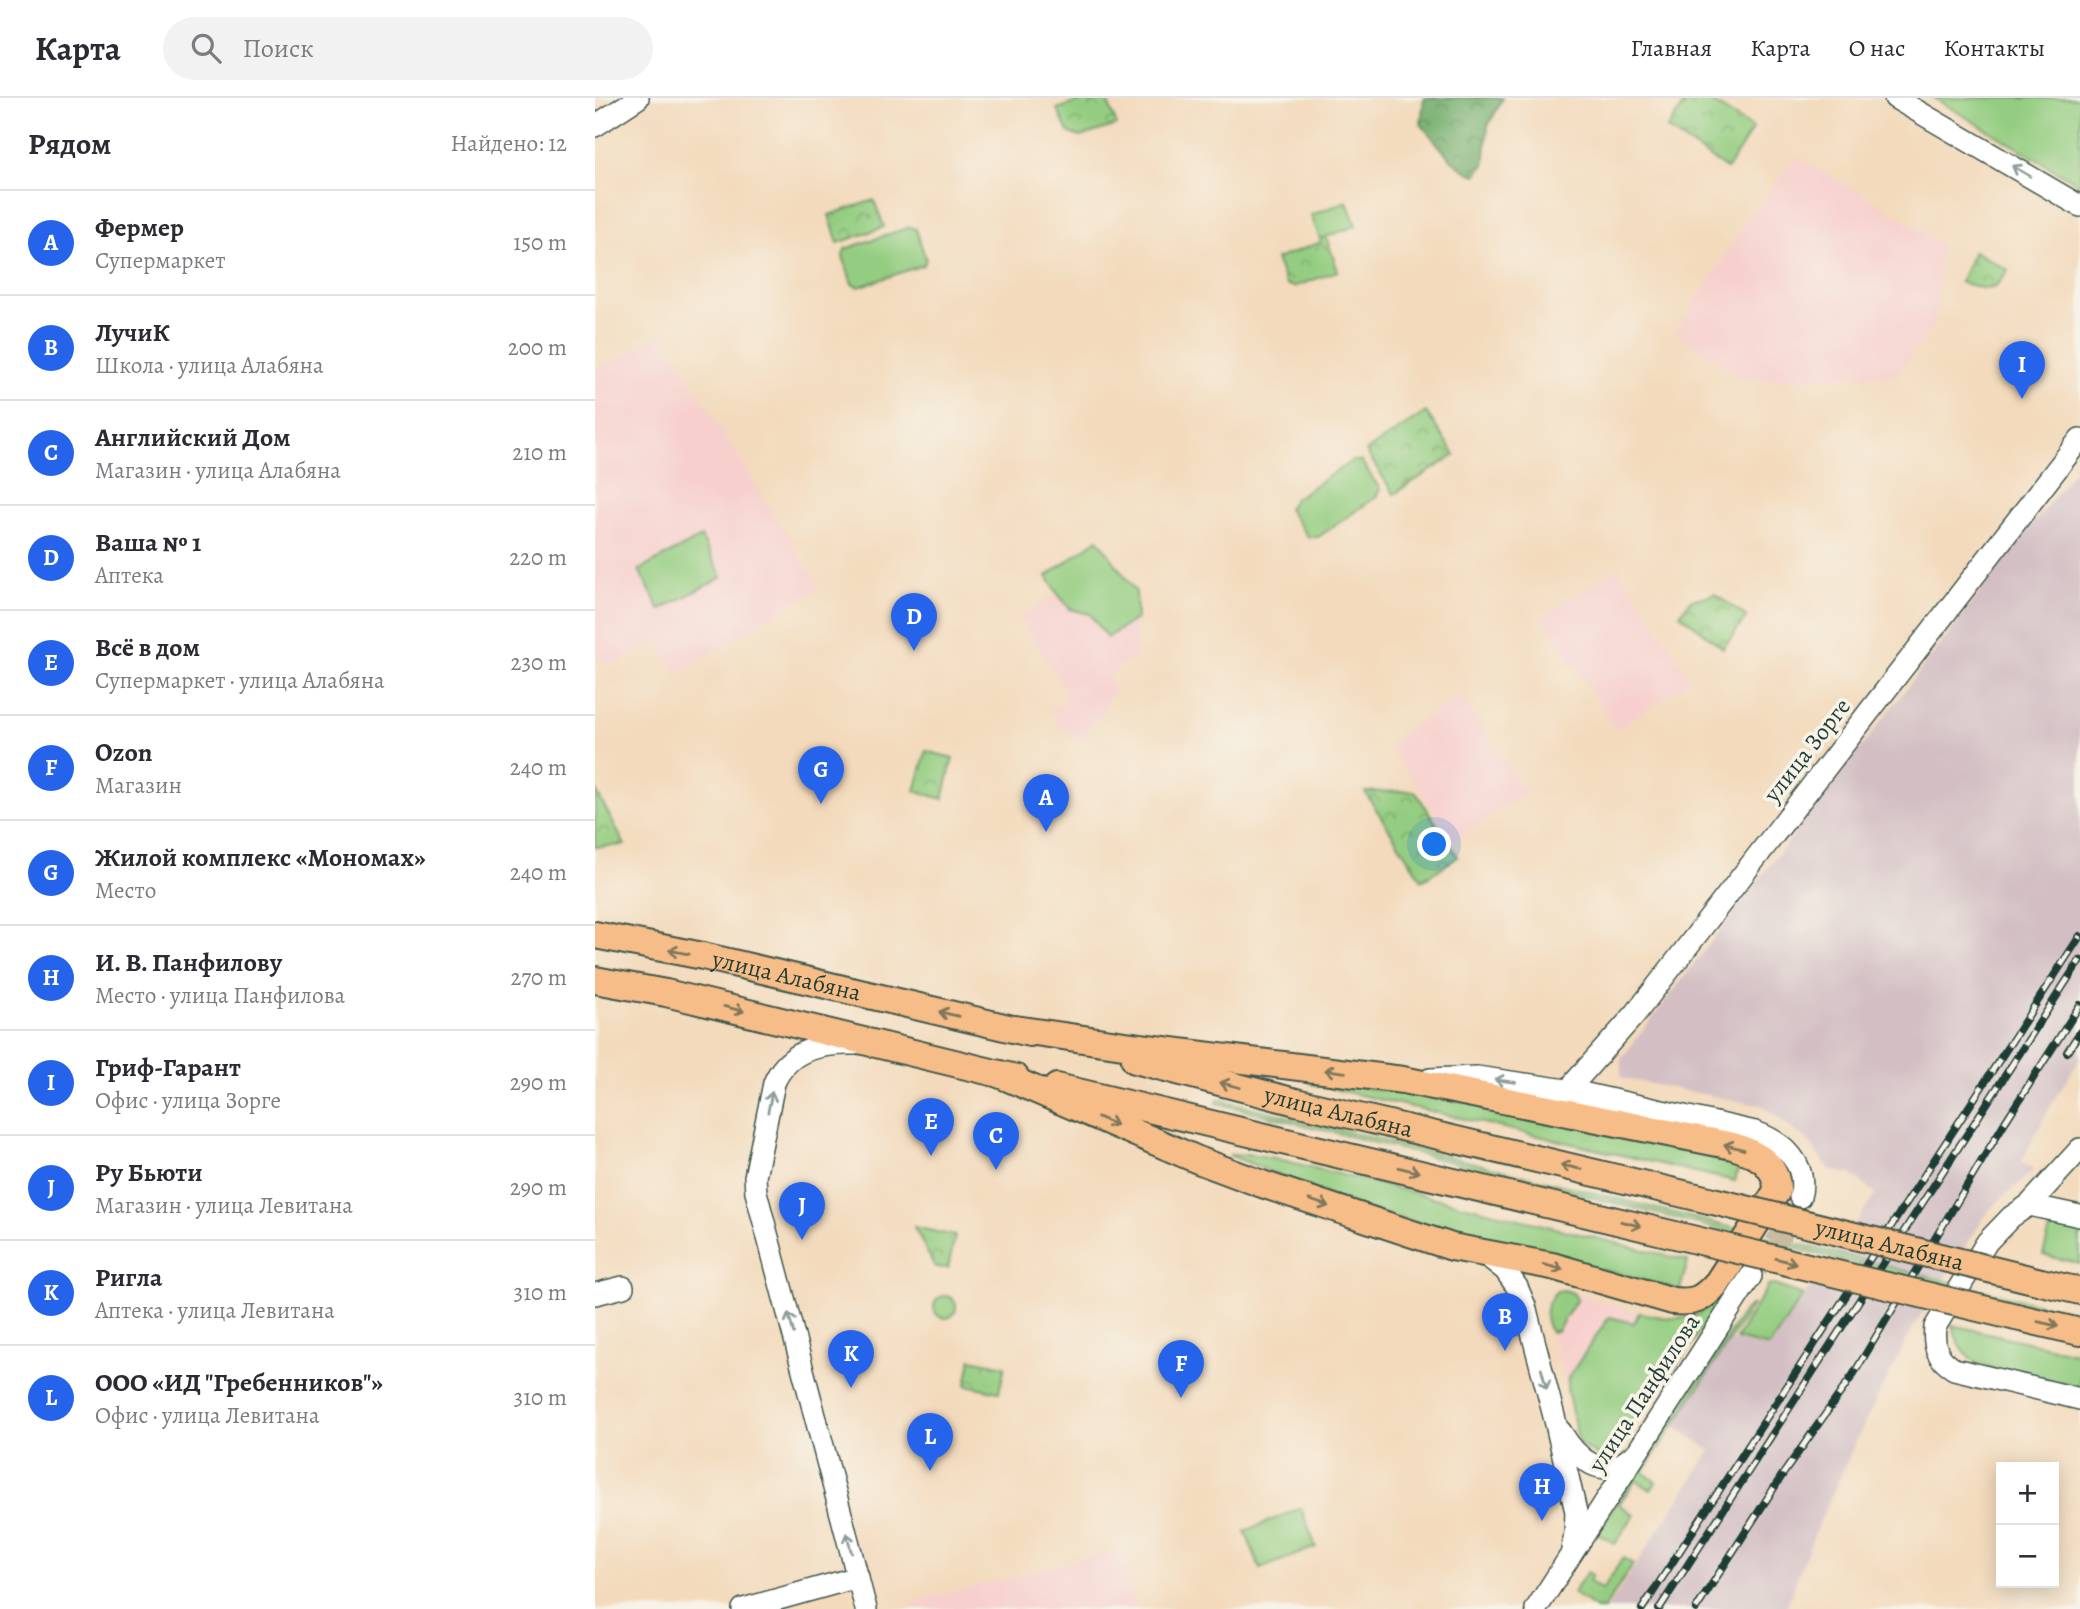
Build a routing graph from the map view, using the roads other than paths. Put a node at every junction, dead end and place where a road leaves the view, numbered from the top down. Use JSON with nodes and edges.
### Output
{"nodes":[{"id":1,"x":638,"y":98,"type":"edge"},
{"id":2,"x":1895,"y":98,"type":"edge"},
{"id":3,"x":595,"y":126,"type":"edge"},
{"id":4,"x":2080,"y":206,"type":"edge"},
{"id":5,"x":2080,"y":439,"type":"edge"},
{"id":6,"x":595,"y":935,"type":"edge"},
{"id":7,"x":595,"y":980,"type":"edge"},
{"id":8,"x":1015,"y":1029,"type":"junction"},
{"id":9,"x":878,"y":1044,"type":"junction"},
{"id":10,"x":999,"y":1074,"type":"junction"},
{"id":11,"x":1403,"y":1080,"type":"junction"},
{"id":12,"x":1573,"y":1091,"type":"junction"},
{"id":13,"x":2080,"y":1149,"type":"edge"},
{"id":14,"x":1800,"y":1194,"type":"tunnel mouth"},
{"id":15,"x":2029,"y":1205,"type":"junction"},
{"id":16,"x":2080,"y":1216,"type":"edge"},
{"id":17,"x":1486,"y":1255,"type":"junction"},
{"id":18,"x":1751,"y":1276,"type":"tunnel mouth"},
{"id":19,"x":623,"y":1287,"type":"dead end"},
{"id":20,"x":2080,"y":1291,"type":"edge"},
{"id":21,"x":595,"y":1294,"type":"edge"},
{"id":22,"x":2080,"y":1332,"type":"edge"},
{"id":23,"x":2080,"y":1399,"type":"edge"},
{"id":24,"x":1556,"y":1424,"type":"junction"},
{"id":25,"x":1637,"y":1450,"type":"junction"},
{"id":26,"x":1570,"y":1557,"type":"junction"},
{"id":27,"x":858,"y":1577,"type":"junction"},
{"id":28,"x":743,"y":1609,"type":"edge"},
{"id":29,"x":866,"y":1609,"type":"edge"},
{"id":30,"x":1535,"y":1609,"type":"edge"}],
"edges":[{"from":1,"to":3,"type":"street"},
{"from":4,"to":2,"type":"street","one_way":true},
{"from":5,"to":12,"type":"street","name":"улица Зорге"},
{"from":8,"to":6,"type":"main road","name":"улица Алабяна","one_way":true},
{"from":7,"to":9,"type":"main road","name":"улица Алабяна","one_way":true},
{"from":11,"to":8,"type":"main road","one_way":true},
{"from":20,"to":8,"type":"main road","name":"улица Алабяна","one_way":true,"bridge":true},
{"from":9,"to":10,"type":"main road","name":"улица Алабяна"},
{"from":27,"to":9,"type":"street","one_way":true},
{"from":10,"to":17,"type":"main road","one_way":true},
{"from":10,"to":22,"type":"main road","name":"улица Алабяна","one_way":true,"bridge":true},
{"from":12,"to":11,"type":"street","one_way":true},
{"from":17,"to":11,"type":"main road","one_way":true},
{"from":12,"to":14,"type":"street"},
{"from":13,"to":15,"type":"street"},
{"from":15,"to":16,"type":"street"},
{"from":15,"to":23,"type":"street"},
{"from":17,"to":24,"type":"street","one_way":true},
{"from":18,"to":25,"type":"street","name":"улица Панфилова"},
{"from":19,"to":21,"type":"street"},
{"from":24,"to":25,"type":"street"},
{"from":24,"to":26,"type":"street"},
{"from":25,"to":26,"type":"street","name":"улица Панфилова"},
{"from":26,"to":30,"type":"street","name":"улица Панфилова"},
{"from":27,"to":28,"type":"street"},
{"from":27,"to":29,"type":"street"}]}
